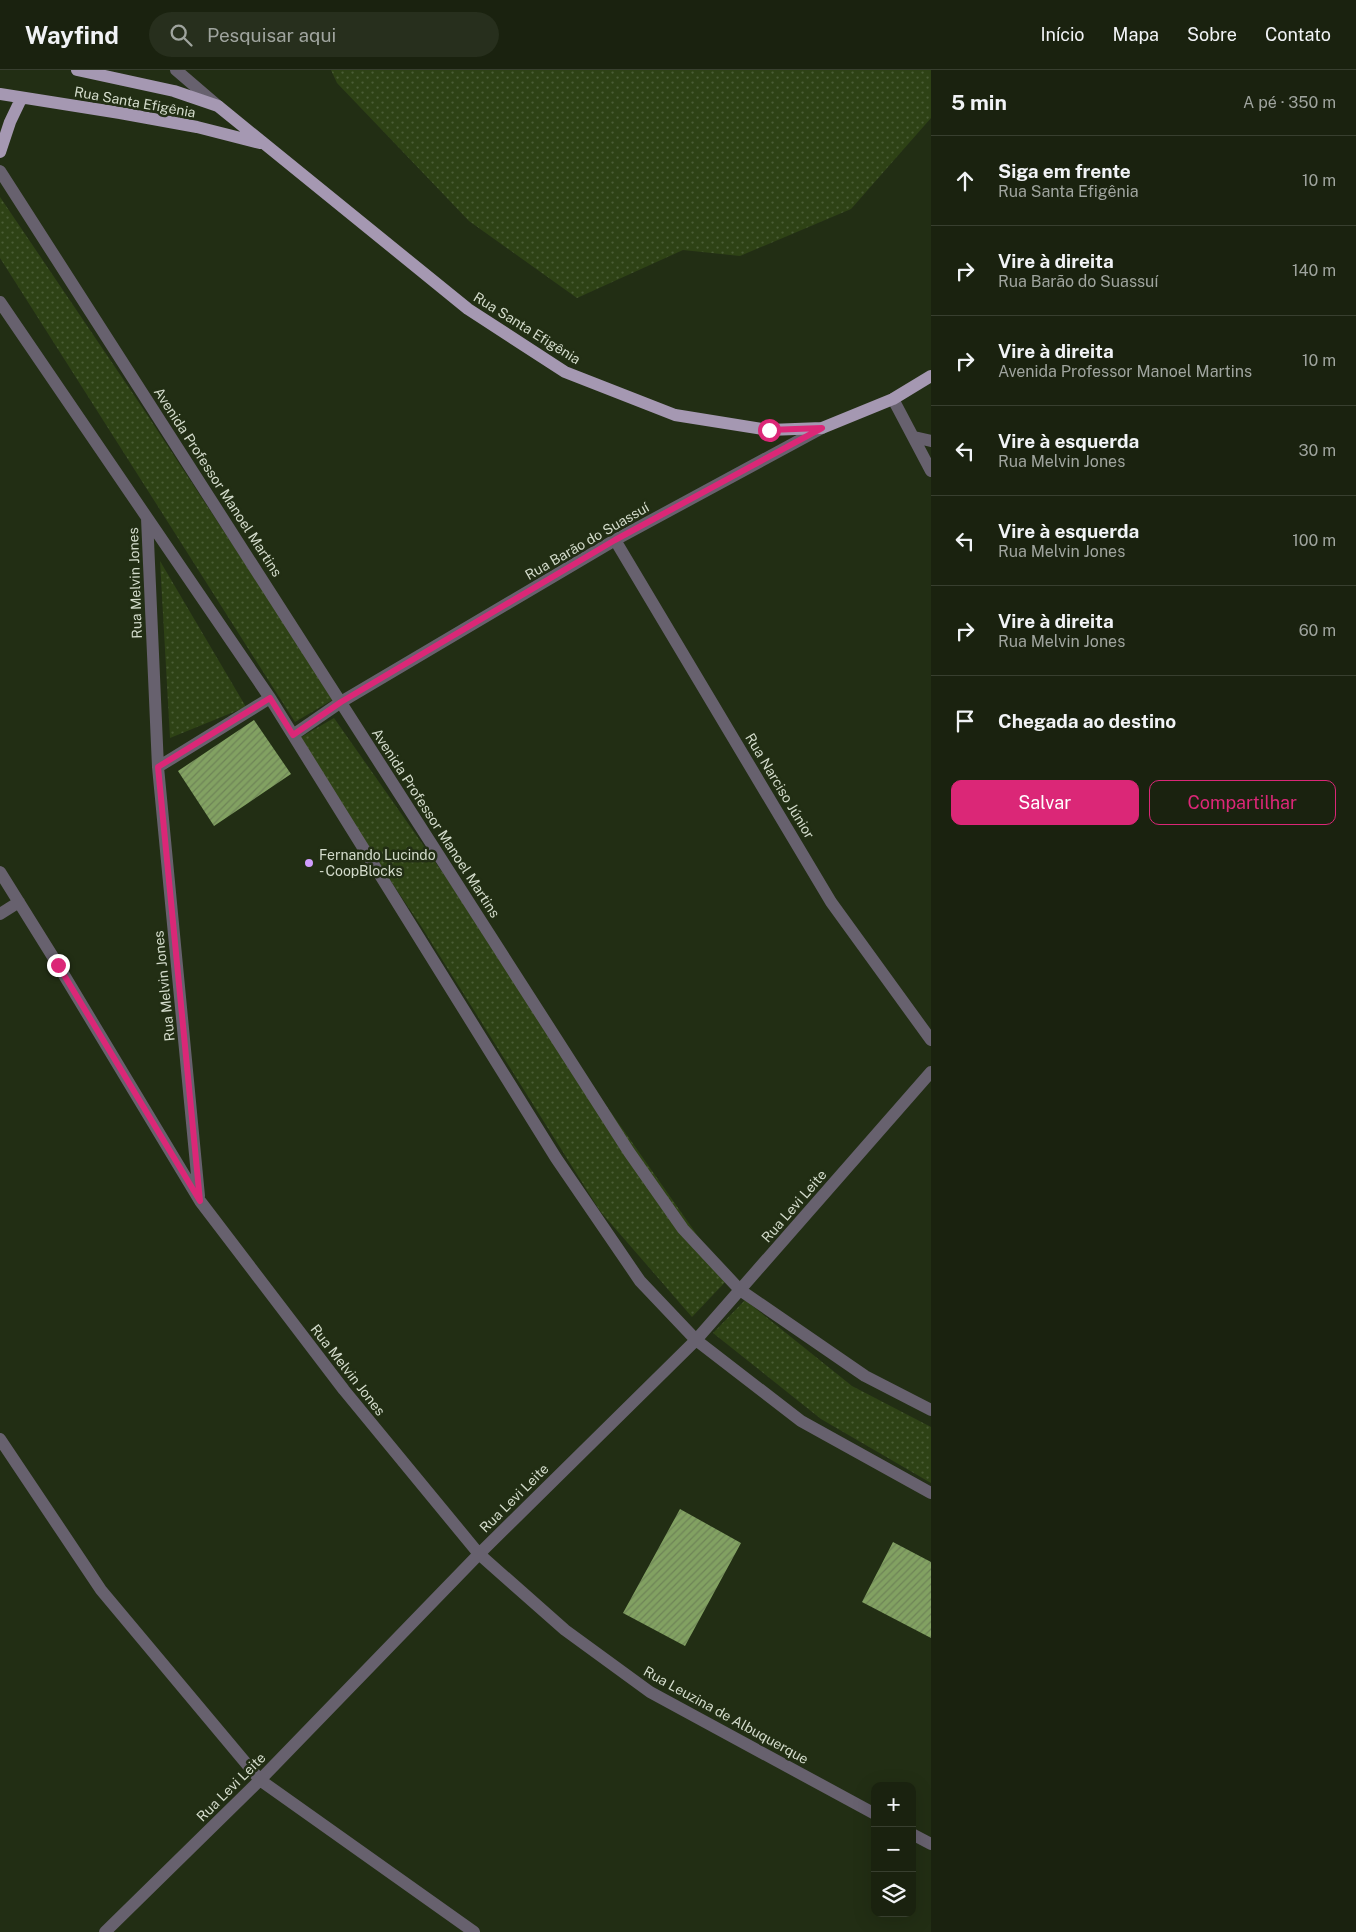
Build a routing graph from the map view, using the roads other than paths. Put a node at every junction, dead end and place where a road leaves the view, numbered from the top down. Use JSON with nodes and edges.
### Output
{"nodes":[{"id":1,"x":77,"y":70,"type":"edge"},
{"id":2,"x":176,"y":70,"type":"edge"},
{"id":3,"x":0,"y":94,"type":"edge"},
{"id":4,"x":21,"y":99,"type":"junction"},
{"id":5,"x":218,"y":106,"type":"junction"},
{"id":6,"x":264,"y":144,"type":"junction"},
{"id":7,"x":0,"y":152,"type":"edge"},
{"id":8,"x":0,"y":171,"type":"edge"},
{"id":9,"x":0,"y":302,"type":"edge"},
{"id":10,"x":931,"y":376,"type":"edge"},
{"id":11,"x":893,"y":399,"type":"junction"},
{"id":12,"x":822,"y":428,"type":"junction"},
{"id":13,"x":914,"y":437,"type":"junction"},
{"id":14,"x":931,"y":441,"type":"edge"},
{"id":15,"x":931,"y":471,"type":"edge"},
{"id":16,"x":147,"y":518,"type":"junction"},
{"id":17,"x":615,"y":540,"type":"junction"},
{"id":18,"x":270,"y":698,"type":"junction"},
{"id":19,"x":341,"y":702,"type":"junction"},
{"id":20,"x":293,"y":735,"type":"junction"},
{"id":21,"x":158,"y":767,"type":"junction"},
{"id":22,"x":0,"y":872,"type":"edge"},
{"id":23,"x":20,"y":902,"type":"junction"},
{"id":24,"x":0,"y":914,"type":"edge"},
{"id":25,"x":931,"y":1040,"type":"edge"},
{"id":26,"x":931,"y":1072,"type":"edge"},
{"id":27,"x":200,"y":1201,"type":"junction"},
{"id":28,"x":740,"y":1290,"type":"junction"},
{"id":29,"x":696,"y":1340,"type":"junction"},
{"id":30,"x":931,"y":1410,"type":"edge"},
{"id":31,"x":0,"y":1440,"type":"edge"},
{"id":32,"x":931,"y":1493,"type":"edge"},
{"id":33,"x":479,"y":1554,"type":"junction"},
{"id":34,"x":260,"y":1780,"type":"junction"},
{"id":35,"x":871,"y":1812,"type":"edge"},
{"id":36,"x":916,"y":1836,"type":"edge"},
{"id":37,"x":931,"y":1844,"type":"edge"},
{"id":38,"x":105,"y":1932,"type":"edge"},
{"id":39,"x":474,"y":1932,"type":"edge"}],
"edges":[{"from":1,"to":5,"type":"main road","name":"Rua Santa Efigênia"},
{"from":2,"to":5,"type":"street"},
{"from":3,"to":4,"type":"main road","name":"Rua Santa Efigênia"},
{"from":4,"to":6,"type":"main road","name":"Rua Santa Efigênia"},
{"from":4,"to":7,"type":"main road"},
{"from":5,"to":6,"type":"main road","name":"Rua Santa Efigênia"},
{"from":6,"to":12,"type":"main road","name":"Rua Santa Efigênia"},
{"from":8,"to":19,"type":"street","name":"Avenida Professor Manoel Martins"},
{"from":9,"to":16,"type":"street"},
{"from":10,"to":11,"type":"main road","name":"Rua Barão do Suassuí"},
{"from":11,"to":12,"type":"main road","name":"Rua Barão do Suassuí"},
{"from":11,"to":13,"type":"street"},
{"from":12,"to":17,"type":"street","name":"Rua Barão do Suassuí"},
{"from":13,"to":14,"type":"street"},
{"from":13,"to":15,"type":"street"},
{"from":16,"to":18,"type":"street"},
{"from":16,"to":21,"type":"street","name":"Rua Melvin Jones"},
{"from":17,"to":19,"type":"street","name":"Rua Barão do Suassuí"},
{"from":17,"to":25,"type":"street","name":"Rua Narciso Júnior"},
{"from":18,"to":20,"type":"street"},
{"from":18,"to":21,"type":"street"},
{"from":19,"to":20,"type":"street","name":"Rua Barão do Suassuí"},
{"from":19,"to":28,"type":"street","name":"Avenida Professor Manoel Martins"},
{"from":20,"to":29,"type":"street"},
{"from":21,"to":27,"type":"street","name":"Rua Melvin Jones"},
{"from":22,"to":23,"type":"street","name":"Rua Melvin Jones"},
{"from":23,"to":24,"type":"street"},
{"from":23,"to":27,"type":"street","name":"Rua Melvin Jones"},
{"from":26,"to":28,"type":"street","name":"Rua Levi Leite"},
{"from":27,"to":33,"type":"street","name":"Rua Melvin Jones"},
{"from":28,"to":29,"type":"street","name":"Rua Levi Leite"},
{"from":28,"to":30,"type":"street","name":"Avenida Professor Manoel Martins"},
{"from":29,"to":32,"type":"street"},
{"from":29,"to":33,"type":"street","name":"Rua Levi Leite"},
{"from":31,"to":34,"type":"street"},
{"from":33,"to":34,"type":"street","name":"Rua Levi Leite"},
{"from":33,"to":35,"type":"street","name":"Rua Leuzina de Albuquerque"},
{"from":34,"to":38,"type":"street","name":"Rua Levi Leite"},
{"from":34,"to":39,"type":"street"},
{"from":36,"to":37,"type":"street"}]}
